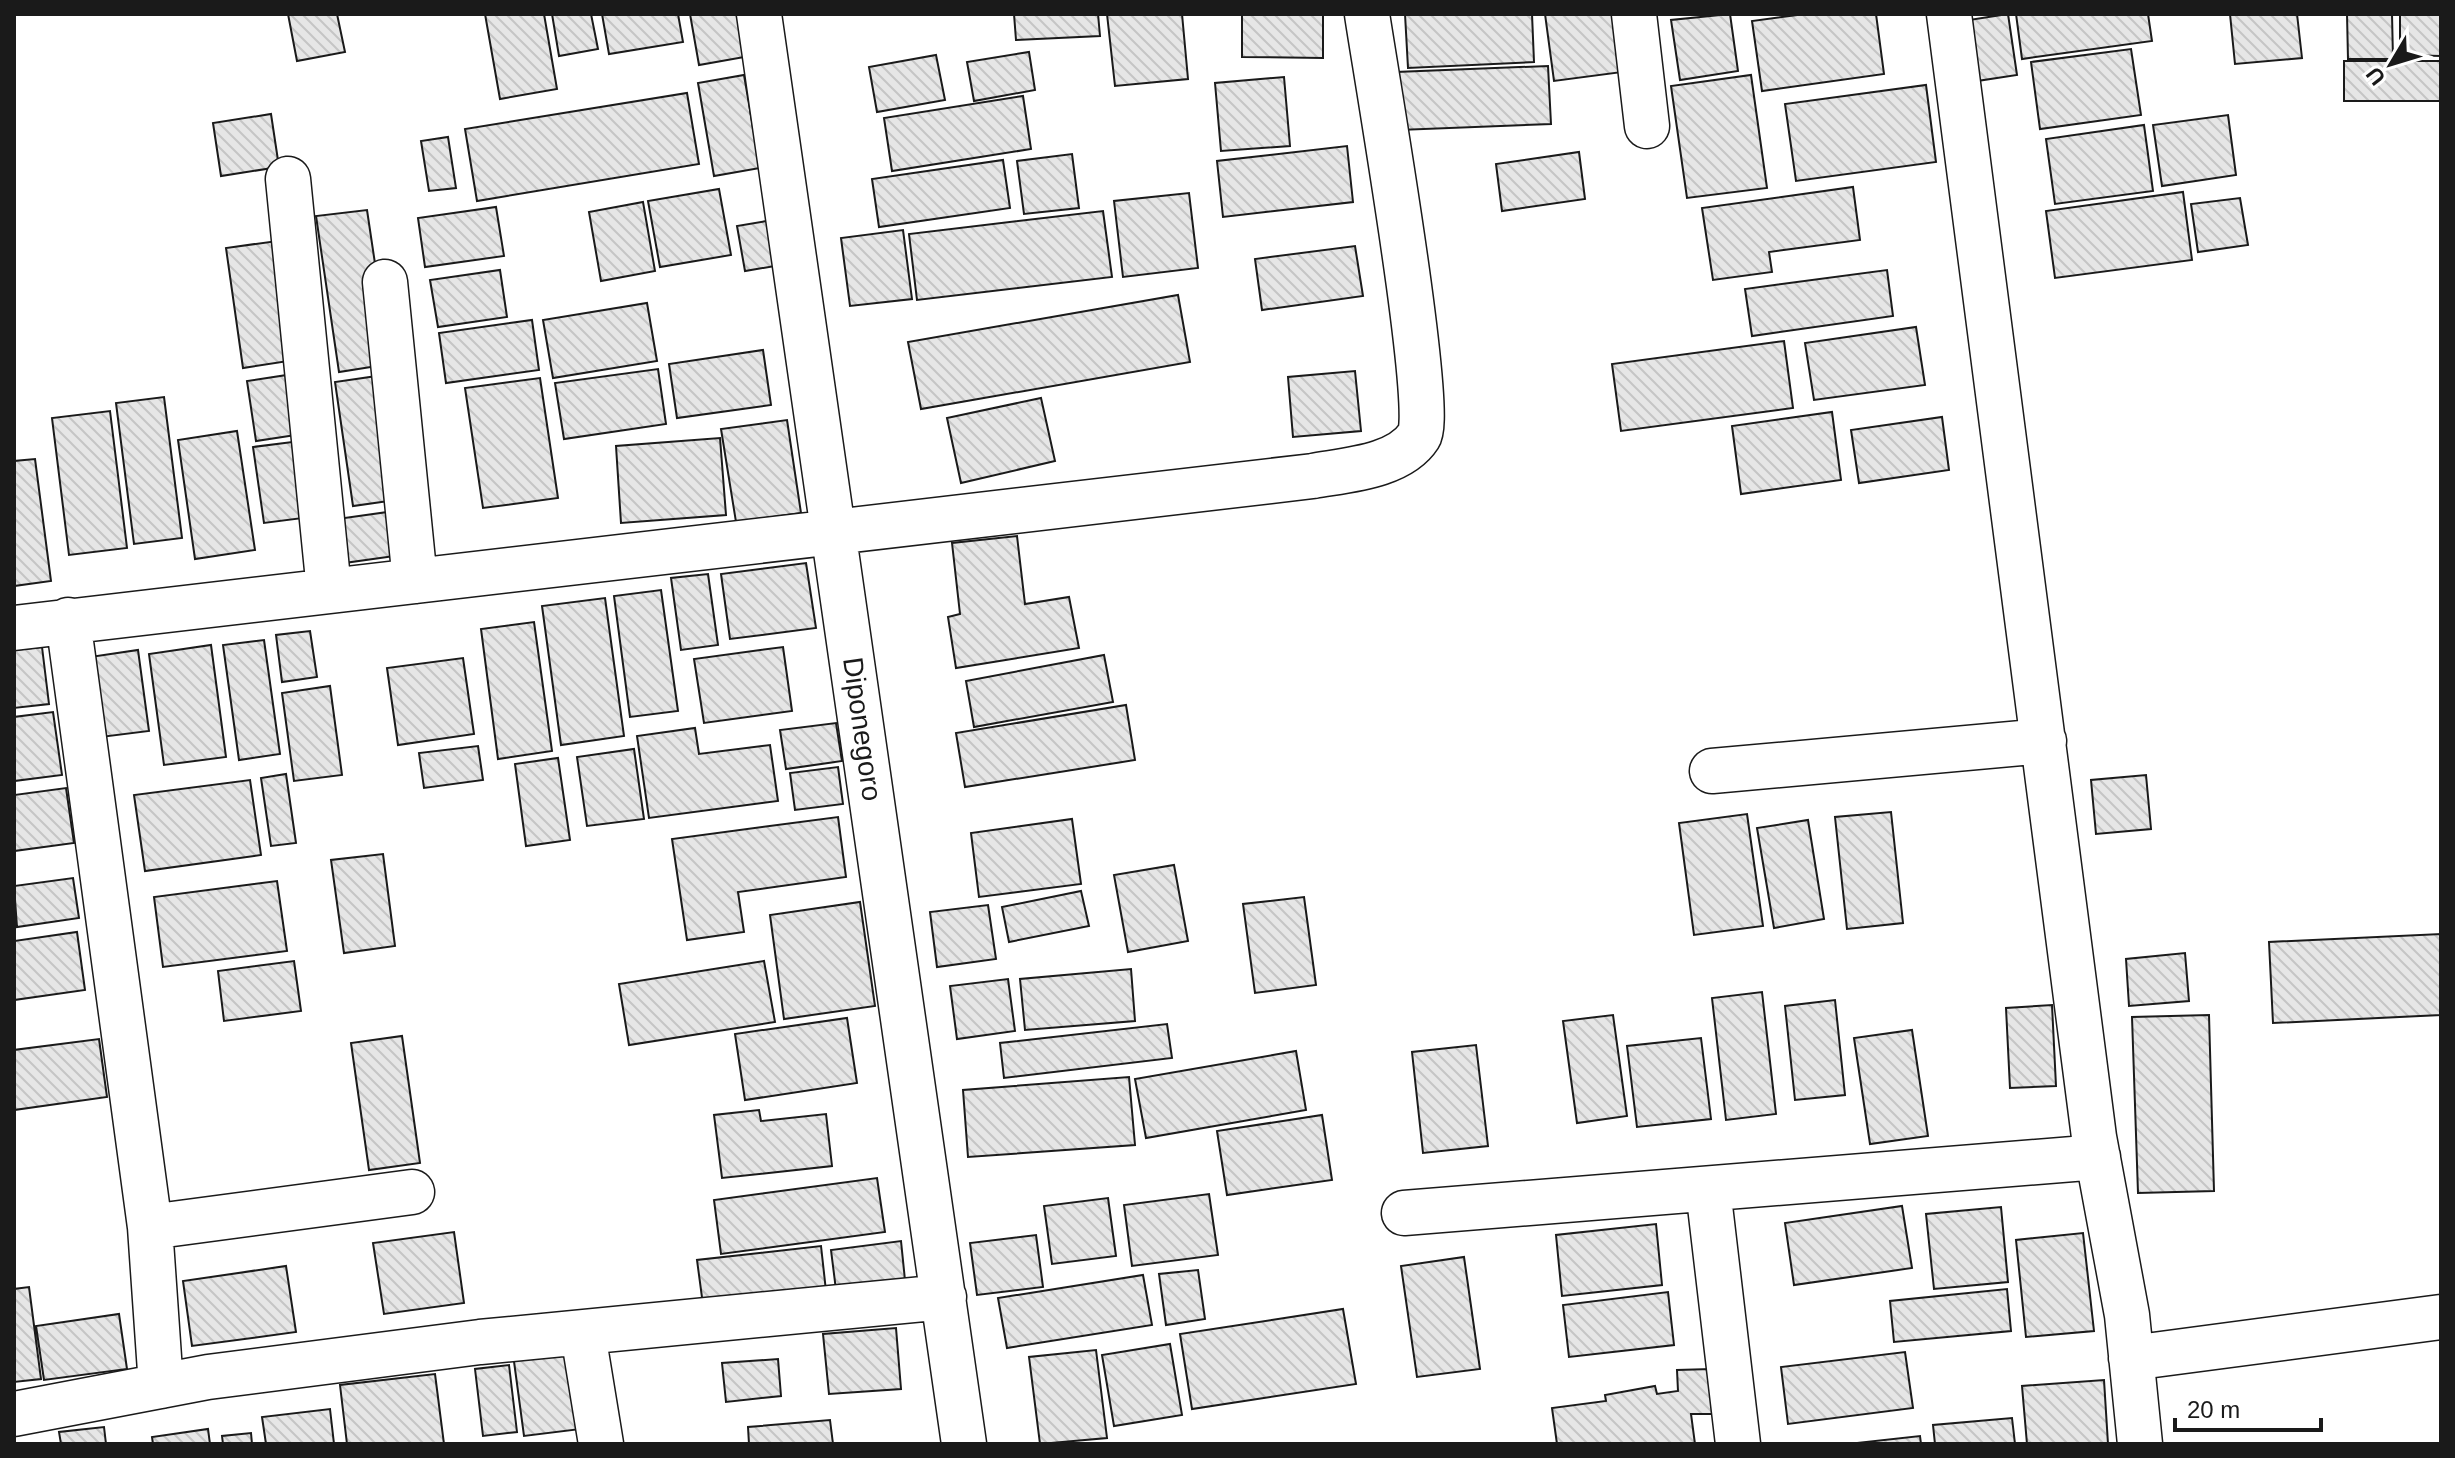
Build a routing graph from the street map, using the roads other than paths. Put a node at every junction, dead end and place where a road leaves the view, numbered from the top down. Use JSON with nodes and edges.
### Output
{"nodes":[{"id":1,"x":759,"y":14,"type":"edge"},
{"id":2,"x":1367,"y":14,"type":"edge"},
{"id":3,"x":1634,"y":14,"type":"edge"},
{"id":4,"x":1949,"y":14,"type":"edge"},
{"id":5,"x":1647,"y":126,"type":"dead end"},
{"id":6,"x":288,"y":179,"type":"dead end"},
{"id":7,"x":385,"y":282,"type":"dead end"},
{"id":8,"x":835,"y":532,"type":"junction"},
{"id":9,"x":415,"y":581,"type":"junction"},
{"id":10,"x":329,"y":590,"type":"junction"},
{"id":11,"x":68,"y":620,"type":"junction"},
{"id":12,"x":14,"y":628,"type":"edge"},
{"id":13,"x":2044,"y":741,"type":"junction"},
{"id":14,"x":1712,"y":771,"type":"dead end"},
{"id":15,"x":2098,"y":1157,"type":"junction"},
{"id":16,"x":1708,"y":1189,"type":"junction"},
{"id":17,"x":412,"y":1192,"type":"dead end"},
{"id":18,"x":1404,"y":1213,"type":"dead end"},
{"id":19,"x":150,"y":1227,"type":"junction"},
{"id":20,"x":944,"y":1297,"type":"junction"},
{"id":21,"x":2441,"y":1317,"type":"edge"},
{"id":22,"x":583,"y":1334,"type":"junction"},
{"id":23,"x":2131,"y":1358,"type":"junction"},
{"id":24,"x":161,"y":1386,"type":"junction"},
{"id":25,"x":14,"y":1414,"type":"edge"},
{"id":26,"x":601,"y":1444,"type":"edge"},
{"id":27,"x":964,"y":1444,"type":"edge"},
{"id":28,"x":1738,"y":1444,"type":"edge"},
{"id":29,"x":2140,"y":1444,"type":"edge"}],
"edges":[{"from":1,"to":8,"type":"street","name":"Diponegoro"},
{"from":2,"to":8,"type":"street"},
{"from":3,"to":5,"type":"street"},
{"from":4,"to":13,"type":"street"},
{"from":6,"to":10,"type":"street"},
{"from":7,"to":9,"type":"street"},
{"from":8,"to":9,"type":"street"},
{"from":8,"to":20,"type":"street","name":"Diponegoro"},
{"from":9,"to":10,"type":"street"},
{"from":10,"to":11,"type":"street"},
{"from":11,"to":12,"type":"street"},
{"from":11,"to":19,"type":"street"},
{"from":13,"to":14,"type":"street"},
{"from":13,"to":15,"type":"street"},
{"from":15,"to":16,"type":"street"},
{"from":15,"to":23,"type":"street"},
{"from":16,"to":18,"type":"street"},
{"from":16,"to":28,"type":"street"},
{"from":17,"to":19,"type":"street"},
{"from":19,"to":24,"type":"street"},
{"from":20,"to":22,"type":"street"},
{"from":20,"to":27,"type":"street","name":"Diponegoro"},
{"from":21,"to":23,"type":"street"},
{"from":22,"to":24,"type":"street"},
{"from":22,"to":26,"type":"street"},
{"from":23,"to":29,"type":"street"},
{"from":24,"to":25,"type":"street"}]}
